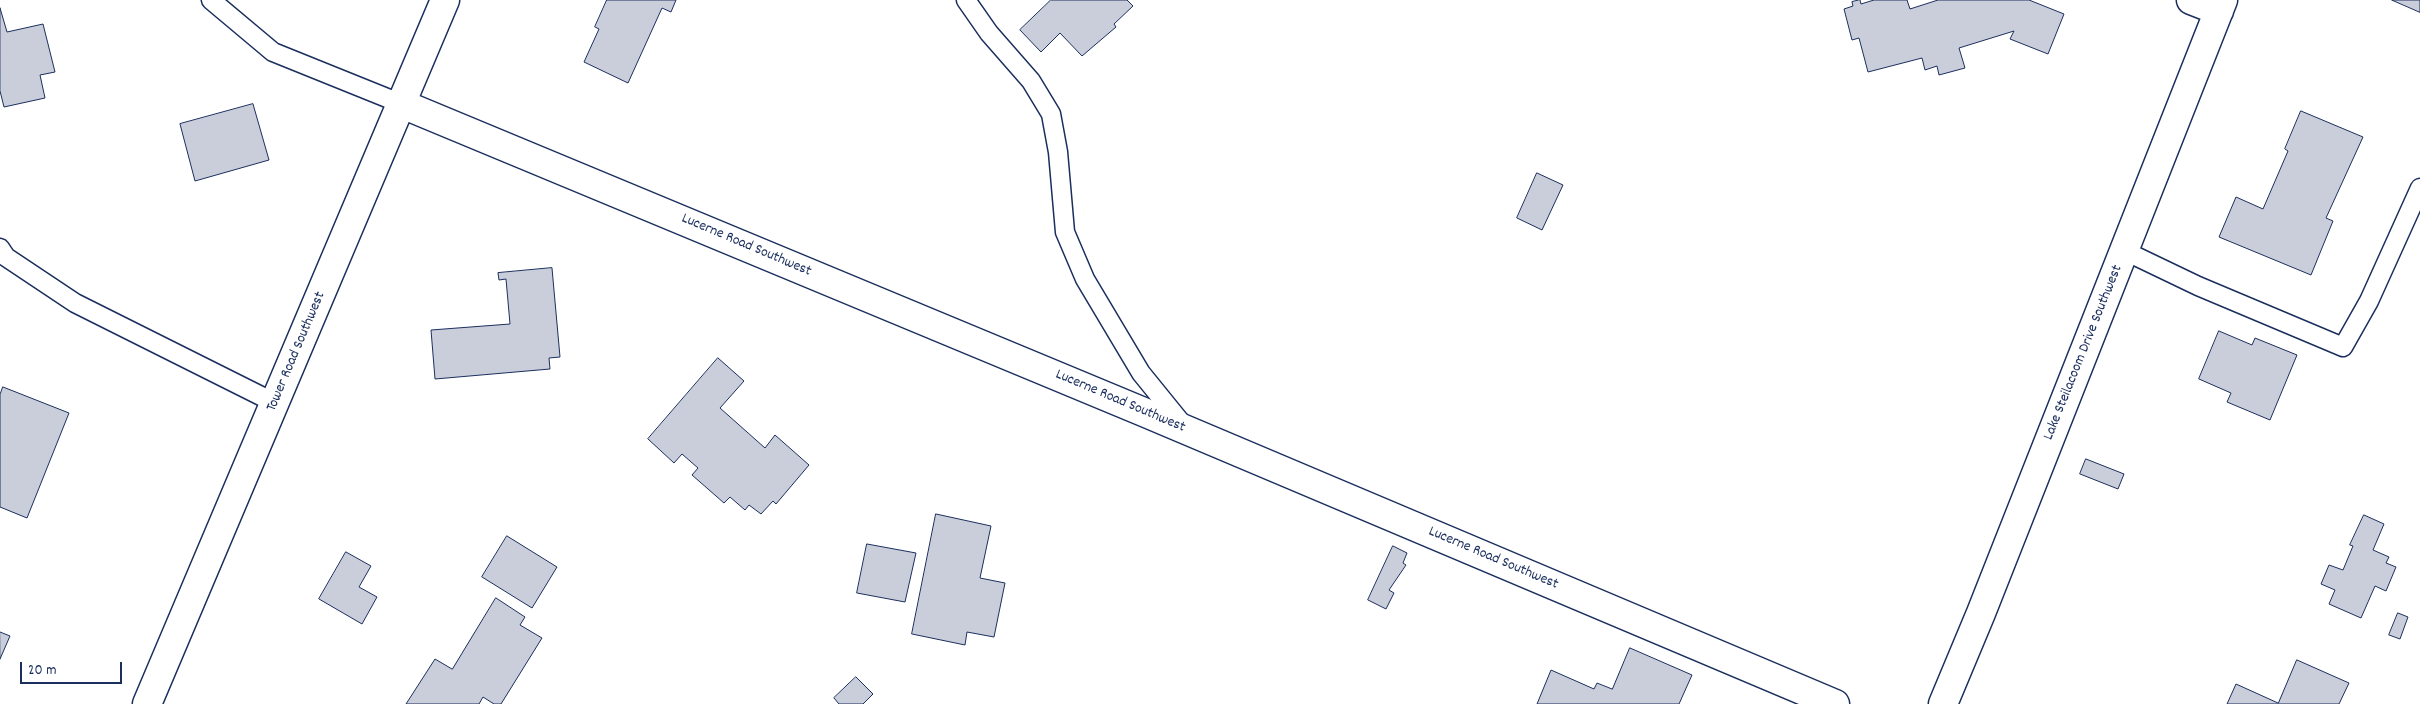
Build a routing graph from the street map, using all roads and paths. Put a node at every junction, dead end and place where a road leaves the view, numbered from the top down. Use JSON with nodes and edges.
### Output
{"nodes":[{"id":1,"x":211,"y":0,"type":"edge"},
{"id":2,"x":446,"y":0,"type":"edge"},
{"id":3,"x":966,"y":0,"type":"edge"},
{"id":4,"x":2191,"y":0,"type":"edge"},
{"id":5,"x":2221,"y":6,"type":"edge"},
{"id":6,"x":402,"y":104,"type":"junction"},
{"id":7,"x":2420,"y":188,"type":"edge"},
{"id":8,"x":0,"y":248,"type":"edge"},
{"id":9,"x":2125,"y":251,"type":"junction"},
{"id":10,"x":275,"y":403,"type":"junction"},
{"id":11,"x":1187,"y":430,"type":"junction"},
{"id":12,"x":147,"y":704,"type":"edge"},
{"id":13,"x":1835,"y":704,"type":"edge"},
{"id":14,"x":1942,"y":704,"type":"edge"}],
"edges":[{"from":1,"to":6,"type":"lane"},
{"from":2,"to":6,"type":"street","name":"Tower Road Southwest"},
{"from":3,"to":11,"type":"lane"},
{"from":4,"to":5,"type":"street"},
{"from":5,"to":9,"type":"street","name":"Lake Steilacoom Drive Southwest"},
{"from":6,"to":10,"type":"street","name":"Tower Road Southwest"},
{"from":6,"to":11,"type":"street","name":"Lucerne Road Southwest"},
{"from":7,"to":9,"type":"lane"},
{"from":8,"to":10,"type":"lane"},
{"from":9,"to":14,"type":"street","name":"Lake Steilacoom Drive Southwest"},
{"from":10,"to":12,"type":"street","name":"Tower Road Southwest"},
{"from":11,"to":13,"type":"street","name":"Lucerne Road Southwest"}]}
